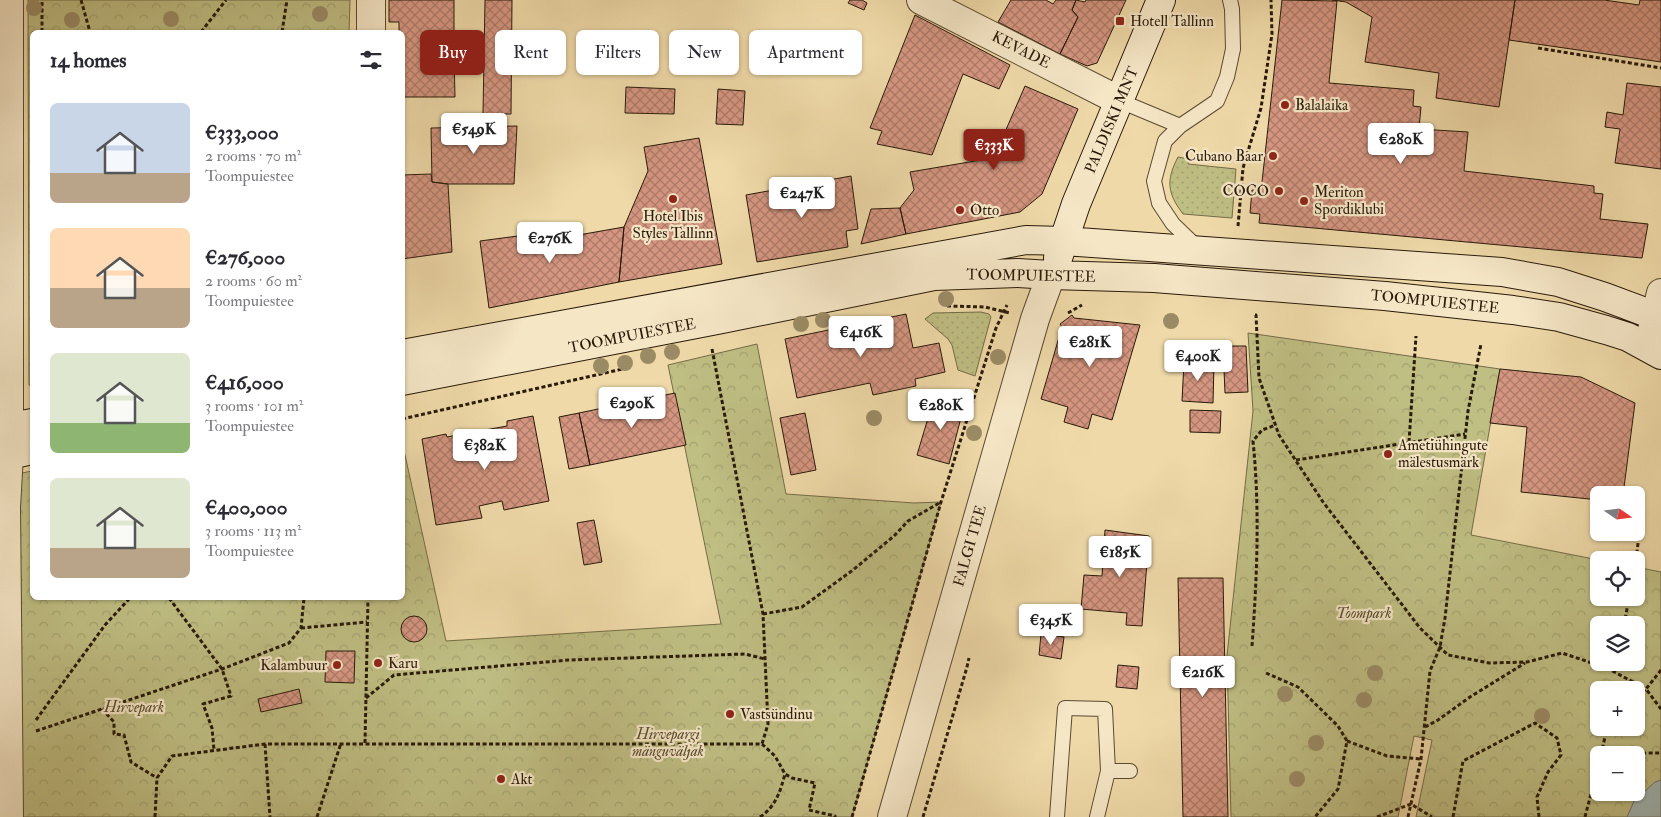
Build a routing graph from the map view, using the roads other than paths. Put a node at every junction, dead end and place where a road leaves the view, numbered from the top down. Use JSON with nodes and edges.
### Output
{"nodes":[{"id":1,"x":9,"y":0,"type":"edge"},
{"id":2,"x":371,"y":0,"type":"edge"},
{"id":3,"x":921,"y":0,"type":"edge"},
{"id":4,"x":1161,"y":0,"type":"edge"},
{"id":5,"x":1230,"y":0,"type":"edge"},
{"id":6,"x":371,"y":30,"type":"edge"},
{"id":7,"x":1120,"y":101,"type":"junction"},
{"id":8,"x":1180,"y":126,"type":"junction"},
{"id":9,"x":5,"y":145,"type":"edge"},
{"id":10,"x":1064,"y":241,"type":"junction"},
{"id":11,"x":1202,"y":252,"type":"junction"},
{"id":12,"x":1051,"y":276,"type":"junction"},
{"id":13,"x":1659,"y":308,"type":"edge"},
{"id":14,"x":1654,"y":351,"type":"edge"},
{"id":15,"x":405,"y":353,"type":"edge"},
{"id":16,"x":405,"y":380,"type":"edge"},
{"id":17,"x":14,"y":427,"type":"edge"},
{"id":18,"x":14,"y":454,"type":"edge"},
{"id":19,"x":1108,"y":771,"type":"junction"},
{"id":20,"x":1130,"y":771,"type":"dead end"},
{"id":21,"x":9,"y":817,"type":"edge"},
{"id":22,"x":892,"y":817,"type":"edge"},
{"id":23,"x":1057,"y":817,"type":"edge"},
{"id":24,"x":1097,"y":817,"type":"edge"}],
"edges":[{"from":1,"to":9,"type":"main road"},
{"from":2,"to":6,"type":"main road"},
{"from":3,"to":7,"type":"main road","name":"KEVADE"},
{"from":4,"to":7,"type":"main road","name":"PALDISKI MNT"},
{"from":5,"to":8,"type":"lane"},
{"from":7,"to":8,"type":"lane"},
{"from":7,"to":10,"type":"main road","name":"PALDISKI MNT"},
{"from":8,"to":11,"type":"lane"},
{"from":9,"to":17,"type":"main road"},
{"from":10,"to":11,"type":"main road","name":"TOOMPUIESTEE"},
{"from":10,"to":12,"type":"main road","name":"PALDISKI MNT"},
{"from":10,"to":15,"type":"main road","name":"TOOMPUIESTEE"},
{"from":11,"to":13,"type":"main road","name":"TOOMPUIESTEE"},
{"from":12,"to":14,"type":"main road","name":"TOOMPUIESTEE"},
{"from":12,"to":16,"type":"main road","name":"TOOMPUIESTEE"},
{"from":12,"to":22,"type":"main road","name":"FALGI TEE"},
{"from":13,"to":14,"type":"main road"},
{"from":17,"to":18,"type":"main road"},
{"from":18,"to":21,"type":"main road"},
{"from":19,"to":20,"type":"lane"},
{"from":19,"to":23,"type":"lane"},
{"from":19,"to":24,"type":"lane"}]}
